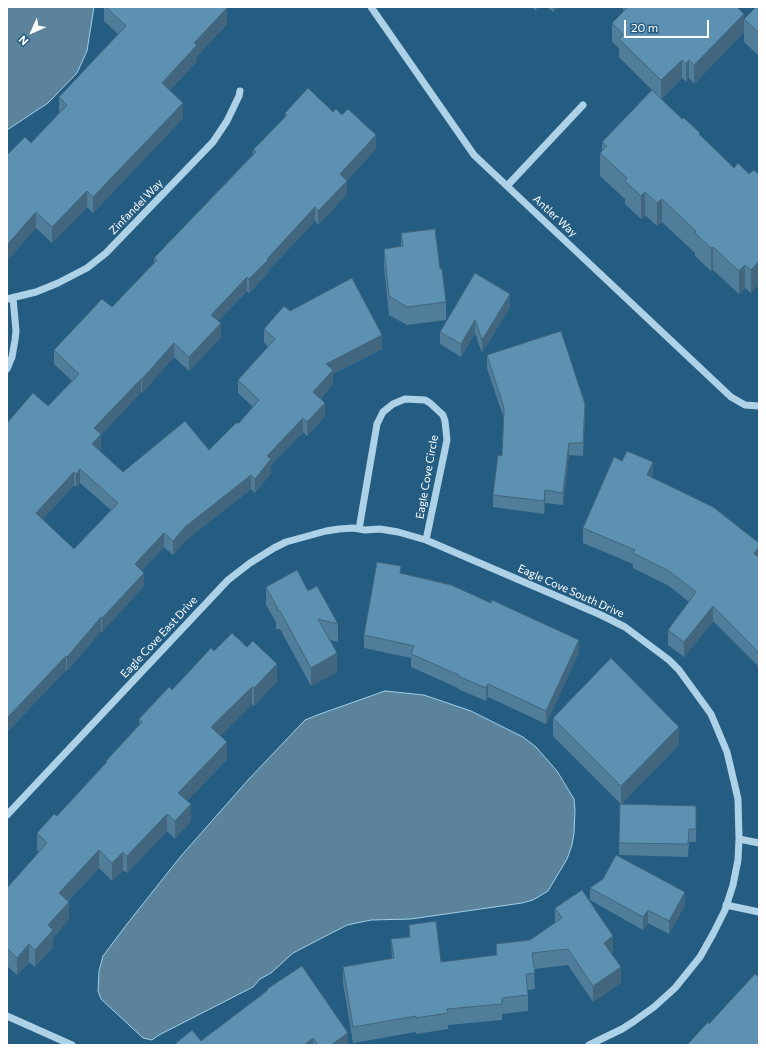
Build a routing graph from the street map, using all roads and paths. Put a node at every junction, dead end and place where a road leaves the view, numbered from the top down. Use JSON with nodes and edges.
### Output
{"nodes":[{"id":1,"x":371,"y":7,"type":"edge"},
{"id":2,"x":240,"y":91,"type":"dead end"},
{"id":3,"x":583,"y":104,"type":"dead end"},
{"id":4,"x":507,"y":186,"type":"junction"},
{"id":5,"x":10,"y":299,"type":"edge"},
{"id":6,"x":7,"y":369,"type":"edge"},
{"id":7,"x":758,"y":406,"type":"edge"},
{"id":8,"x":359,"y":529,"type":"junction"},
{"id":9,"x":426,"y":540,"type":"junction"},
{"id":10,"x":7,"y":815,"type":"edge"},
{"id":11,"x":739,"y":839,"type":"junction"},
{"id":12,"x":759,"y":843,"type":"edge"},
{"id":13,"x":726,"y":905,"type":"junction"},
{"id":14,"x":759,"y":912,"type":"edge"},
{"id":15,"x":7,"y":1016,"type":"edge"},
{"id":16,"x":72,"y":1045,"type":"edge"},
{"id":17,"x":589,"y":1045,"type":"edge"}],
"edges":[{"from":1,"to":4,"type":"street","name":"Antler Way"},
{"from":2,"to":5,"type":"street","name":"Zinfandel Way"},
{"from":3,"to":4,"type":"street"},
{"from":4,"to":7,"type":"street","name":"Antler Way"},
{"from":5,"to":6,"type":"street","name":"Zinfandel Way"},
{"from":8,"to":9,"type":"street","name":"Eagle Cove South Drive"},
{"from":8,"to":9,"type":"street","name":"Eagle Cove Circle"},
{"from":8,"to":10,"type":"street","name":"Eagle Cove East Drive"},
{"from":9,"to":11,"type":"street","name":"Eagle Cove South Drive"},
{"from":11,"to":12,"type":"street"},
{"from":11,"to":13,"type":"street","name":"Eagle Cove South Drive"},
{"from":13,"to":14,"type":"street"},
{"from":13,"to":17,"type":"street","name":"Eagle Cove South Drive"},
{"from":15,"to":16,"type":"street"}]}
